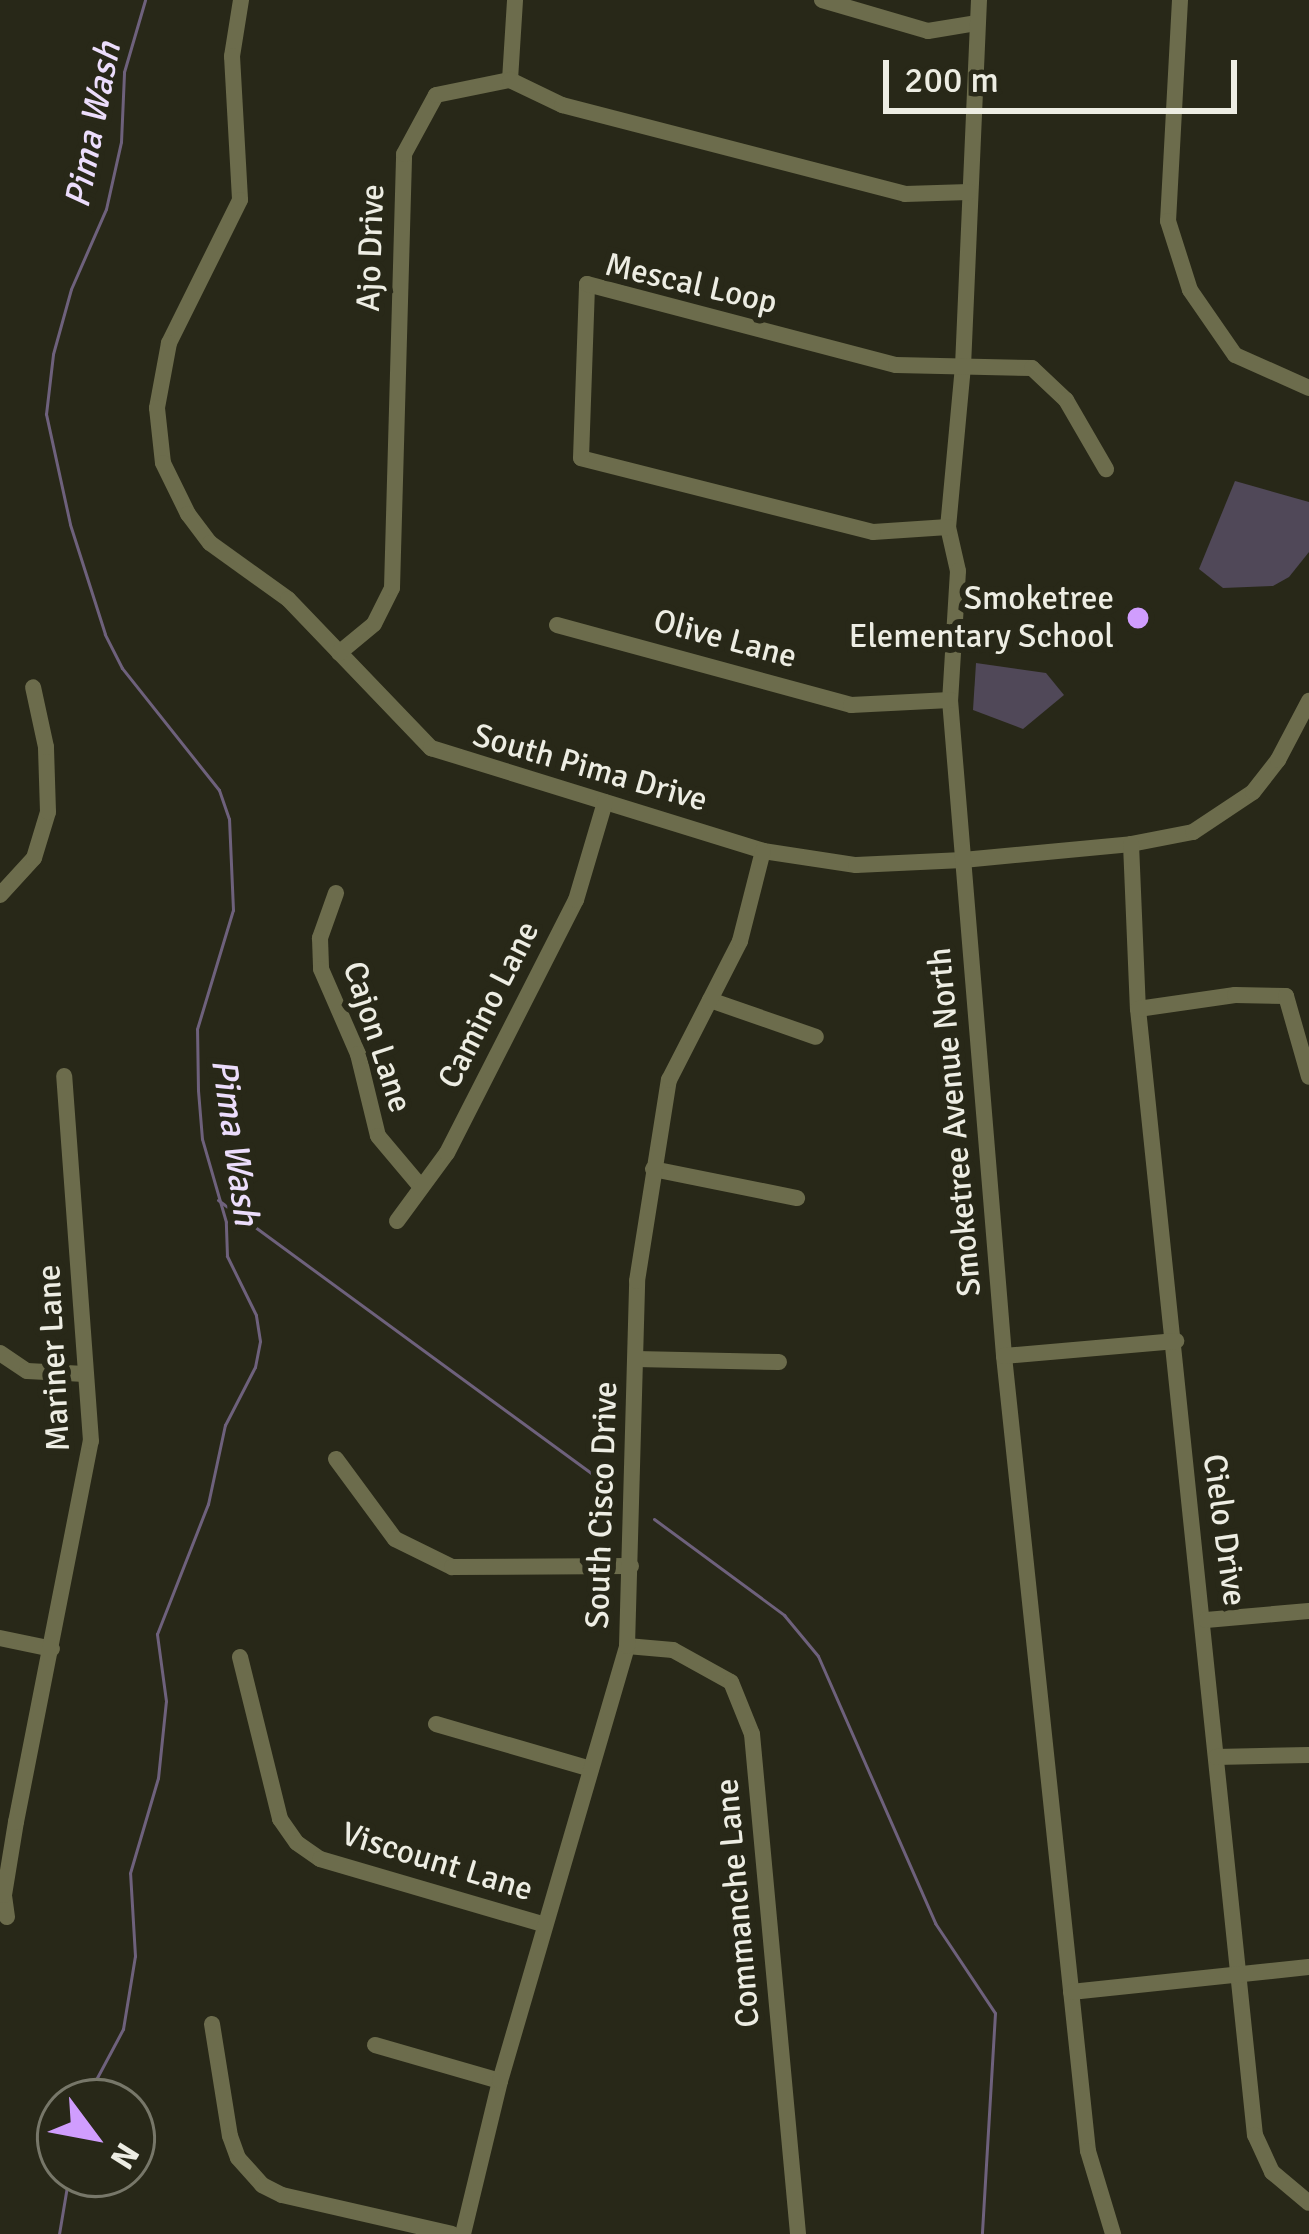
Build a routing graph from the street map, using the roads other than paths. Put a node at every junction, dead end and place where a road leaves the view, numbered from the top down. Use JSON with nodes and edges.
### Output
{"nodes":[{"id":1,"x":241,"y":0,"type":"edge"},
{"id":2,"x":515,"y":0,"type":"edge"},
{"id":3,"x":822,"y":0,"type":"edge"},
{"id":4,"x":979,"y":0,"type":"edge"},
{"id":5,"x":1180,"y":0,"type":"edge"},
{"id":6,"x":977,"y":23,"type":"junction"},
{"id":7,"x":510,"y":80,"type":"junction"},
{"id":8,"x":969,"y":192,"type":"junction"},
{"id":9,"x":963,"y":365,"type":"junction"},
{"id":10,"x":1309,"y":388,"type":"edge"},
{"id":11,"x":1106,"y":469,"type":"dead end"},
{"id":12,"x":948,"y":527,"type":"junction"},
{"id":13,"x":557,"y":625,"type":"dead end"},
{"id":14,"x":339,"y":653,"type":"junction"},
{"id":15,"x":33,"y":687,"type":"dead end"},
{"id":16,"x":950,"y":700,"type":"junction"},
{"id":17,"x":1309,"y":701,"type":"edge"},
{"id":18,"x":605,"y":802,"type":"junction"},
{"id":19,"x":1131,"y":844,"type":"junction"},
{"id":20,"x":763,"y":851,"type":"junction"},
{"id":21,"x":963,"y":860,"type":"junction"},
{"id":22,"x":336,"y":892,"type":"dead end"},
{"id":23,"x":0,"y":895,"type":"edge"},
{"id":24,"x":710,"y":1000,"type":"junction"},
{"id":25,"x":1138,"y":1009,"type":"junction"},
{"id":26,"x":816,"y":1037,"type":"dead end"},
{"id":27,"x":64,"y":1076,"type":"dead end"},
{"id":28,"x":1309,"y":1077,"type":"edge"},
{"id":29,"x":653,"y":1169,"type":"junction"},
{"id":30,"x":421,"y":1187,"type":"junction"},
{"id":31,"x":797,"y":1198,"type":"dead end"},
{"id":32,"x":397,"y":1221,"type":"dead end"},
{"id":33,"x":1176,"y":1341,"type":"junction"},
{"id":34,"x":0,"y":1353,"type":"edge"},
{"id":35,"x":1004,"y":1356,"type":"junction"},
{"id":36,"x":636,"y":1359,"type":"junction"},
{"id":37,"x":779,"y":1362,"type":"dead end"},
{"id":38,"x":85,"y":1374,"type":"junction"},
{"id":39,"x":336,"y":1459,"type":"dead end"},
{"id":40,"x":631,"y":1566,"type":"junction"},
{"id":41,"x":1309,"y":1611,"type":"edge"},
{"id":42,"x":1206,"y":1620,"type":"junction"},
{"id":43,"x":0,"y":1638,"type":"edge"},
{"id":44,"x":627,"y":1646,"type":"junction"},
{"id":45,"x":52,"y":1649,"type":"junction"},
{"id":46,"x":240,"y":1657,"type":"dead end"},
{"id":47,"x":436,"y":1724,"type":"dead end"},
{"id":48,"x":1309,"y":1755,"type":"edge"},
{"id":49,"x":1216,"y":1757,"type":"junction"},
{"id":50,"x":591,"y":1769,"type":"junction"},
{"id":51,"x":8,"y":1820,"type":"edge"},
{"id":52,"x":7,"y":1917,"type":"dead end"},
{"id":53,"x":545,"y":1925,"type":"junction"},
{"id":54,"x":1309,"y":1967,"type":"edge"},
{"id":55,"x":1241,"y":1975,"type":"junction"},
{"id":56,"x":1071,"y":1992,"type":"junction"},
{"id":57,"x":212,"y":2024,"type":"dead end"},
{"id":58,"x":375,"y":2045,"type":"dead end"},
{"id":59,"x":500,"y":2081,"type":"junction"},
{"id":60,"x":1309,"y":2203,"type":"edge"},
{"id":61,"x":452,"y":2234,"type":"edge"},
{"id":62,"x":463,"y":2234,"type":"edge"},
{"id":63,"x":798,"y":2234,"type":"edge"},
{"id":64,"x":1114,"y":2234,"type":"edge"}],
"edges":[{"from":1,"to":14,"type":"street","name":"South Pima Drive"},
{"from":2,"to":7,"type":"street"},
{"from":3,"to":6,"type":"street"},
{"from":4,"to":6,"type":"street","name":"Smoketree Avenue North"},
{"from":5,"to":10,"type":"street"},
{"from":6,"to":8,"type":"street","name":"Smoketree Avenue North"},
{"from":7,"to":8,"type":"street"},
{"from":7,"to":14,"type":"street","name":"Ajo Drive"},
{"from":8,"to":9,"type":"street","name":"Smoketree Avenue North"},
{"from":9,"to":11,"type":"street"},
{"from":9,"to":12,"type":"street","name":"Smoketree Avenue North"},
{"from":9,"to":12,"type":"street","name":"Mescal Loop"},
{"from":12,"to":16,"type":"street","name":"Smoketree Avenue North"},
{"from":13,"to":16,"type":"street","name":"Olive Lane"},
{"from":14,"to":18,"type":"street","name":"South Pima Drive"},
{"from":15,"to":23,"type":"street"},
{"from":16,"to":21,"type":"street","name":"Smoketree Avenue North"},
{"from":17,"to":19,"type":"street","name":"South Pima Drive"},
{"from":18,"to":20,"type":"street","name":"South Pima Drive"},
{"from":18,"to":30,"type":"street","name":"Camino Lane"},
{"from":19,"to":21,"type":"street","name":"South Pima Drive"},
{"from":19,"to":25,"type":"street","name":"Cielo Drive"},
{"from":20,"to":21,"type":"street","name":"South Pima Drive"},
{"from":20,"to":24,"type":"street","name":"South Cisco Drive"},
{"from":21,"to":35,"type":"street","name":"Smoketree Avenue North"},
{"from":22,"to":30,"type":"street","name":"Cajon Lane"},
{"from":24,"to":26,"type":"street"},
{"from":24,"to":29,"type":"street","name":"South Cisco Drive"},
{"from":25,"to":28,"type":"street"},
{"from":25,"to":33,"type":"street","name":"Cielo Drive"},
{"from":27,"to":38,"type":"street","name":"Mariner Lane"},
{"from":29,"to":31,"type":"street"},
{"from":29,"to":36,"type":"street","name":"South Cisco Drive"},
{"from":30,"to":32,"type":"street","name":"Camino Lane"},
{"from":33,"to":35,"type":"street"},
{"from":33,"to":42,"type":"street","name":"Cielo Drive"},
{"from":34,"to":38,"type":"street"},
{"from":35,"to":56,"type":"street","name":"Smoketree Avenue North"},
{"from":36,"to":37,"type":"street"},
{"from":36,"to":40,"type":"street","name":"South Cisco Drive"},
{"from":38,"to":45,"type":"street","name":"Mariner Lane"},
{"from":39,"to":40,"type":"street"},
{"from":40,"to":44,"type":"street","name":"South Cisco Drive"},
{"from":41,"to":42,"type":"street"},
{"from":42,"to":49,"type":"street","name":"Cielo Drive"},
{"from":43,"to":45,"type":"street"},
{"from":44,"to":50,"type":"street","name":"South Cisco Drive"},
{"from":44,"to":63,"type":"street","name":"Commanche Lane"},
{"from":45,"to":51,"type":"street","name":"Mariner Lane"},
{"from":46,"to":53,"type":"street","name":"Viscount Lane"},
{"from":47,"to":50,"type":"street"},
{"from":48,"to":49,"type":"street"},
{"from":49,"to":55,"type":"street","name":"Cielo Drive"},
{"from":50,"to":53,"type":"street","name":"South Cisco Drive"},
{"from":51,"to":52,"type":"street","name":"Mariner Lane"},
{"from":53,"to":59,"type":"street","name":"South Cisco Drive"},
{"from":54,"to":55,"type":"street"},
{"from":55,"to":56,"type":"street"},
{"from":55,"to":60,"type":"street","name":"Cielo Drive"},
{"from":56,"to":64,"type":"street","name":"Smoketree Avenue North"},
{"from":57,"to":61,"type":"street"},
{"from":58,"to":59,"type":"street"},
{"from":59,"to":62,"type":"street","name":"South Cisco Drive"}]}
